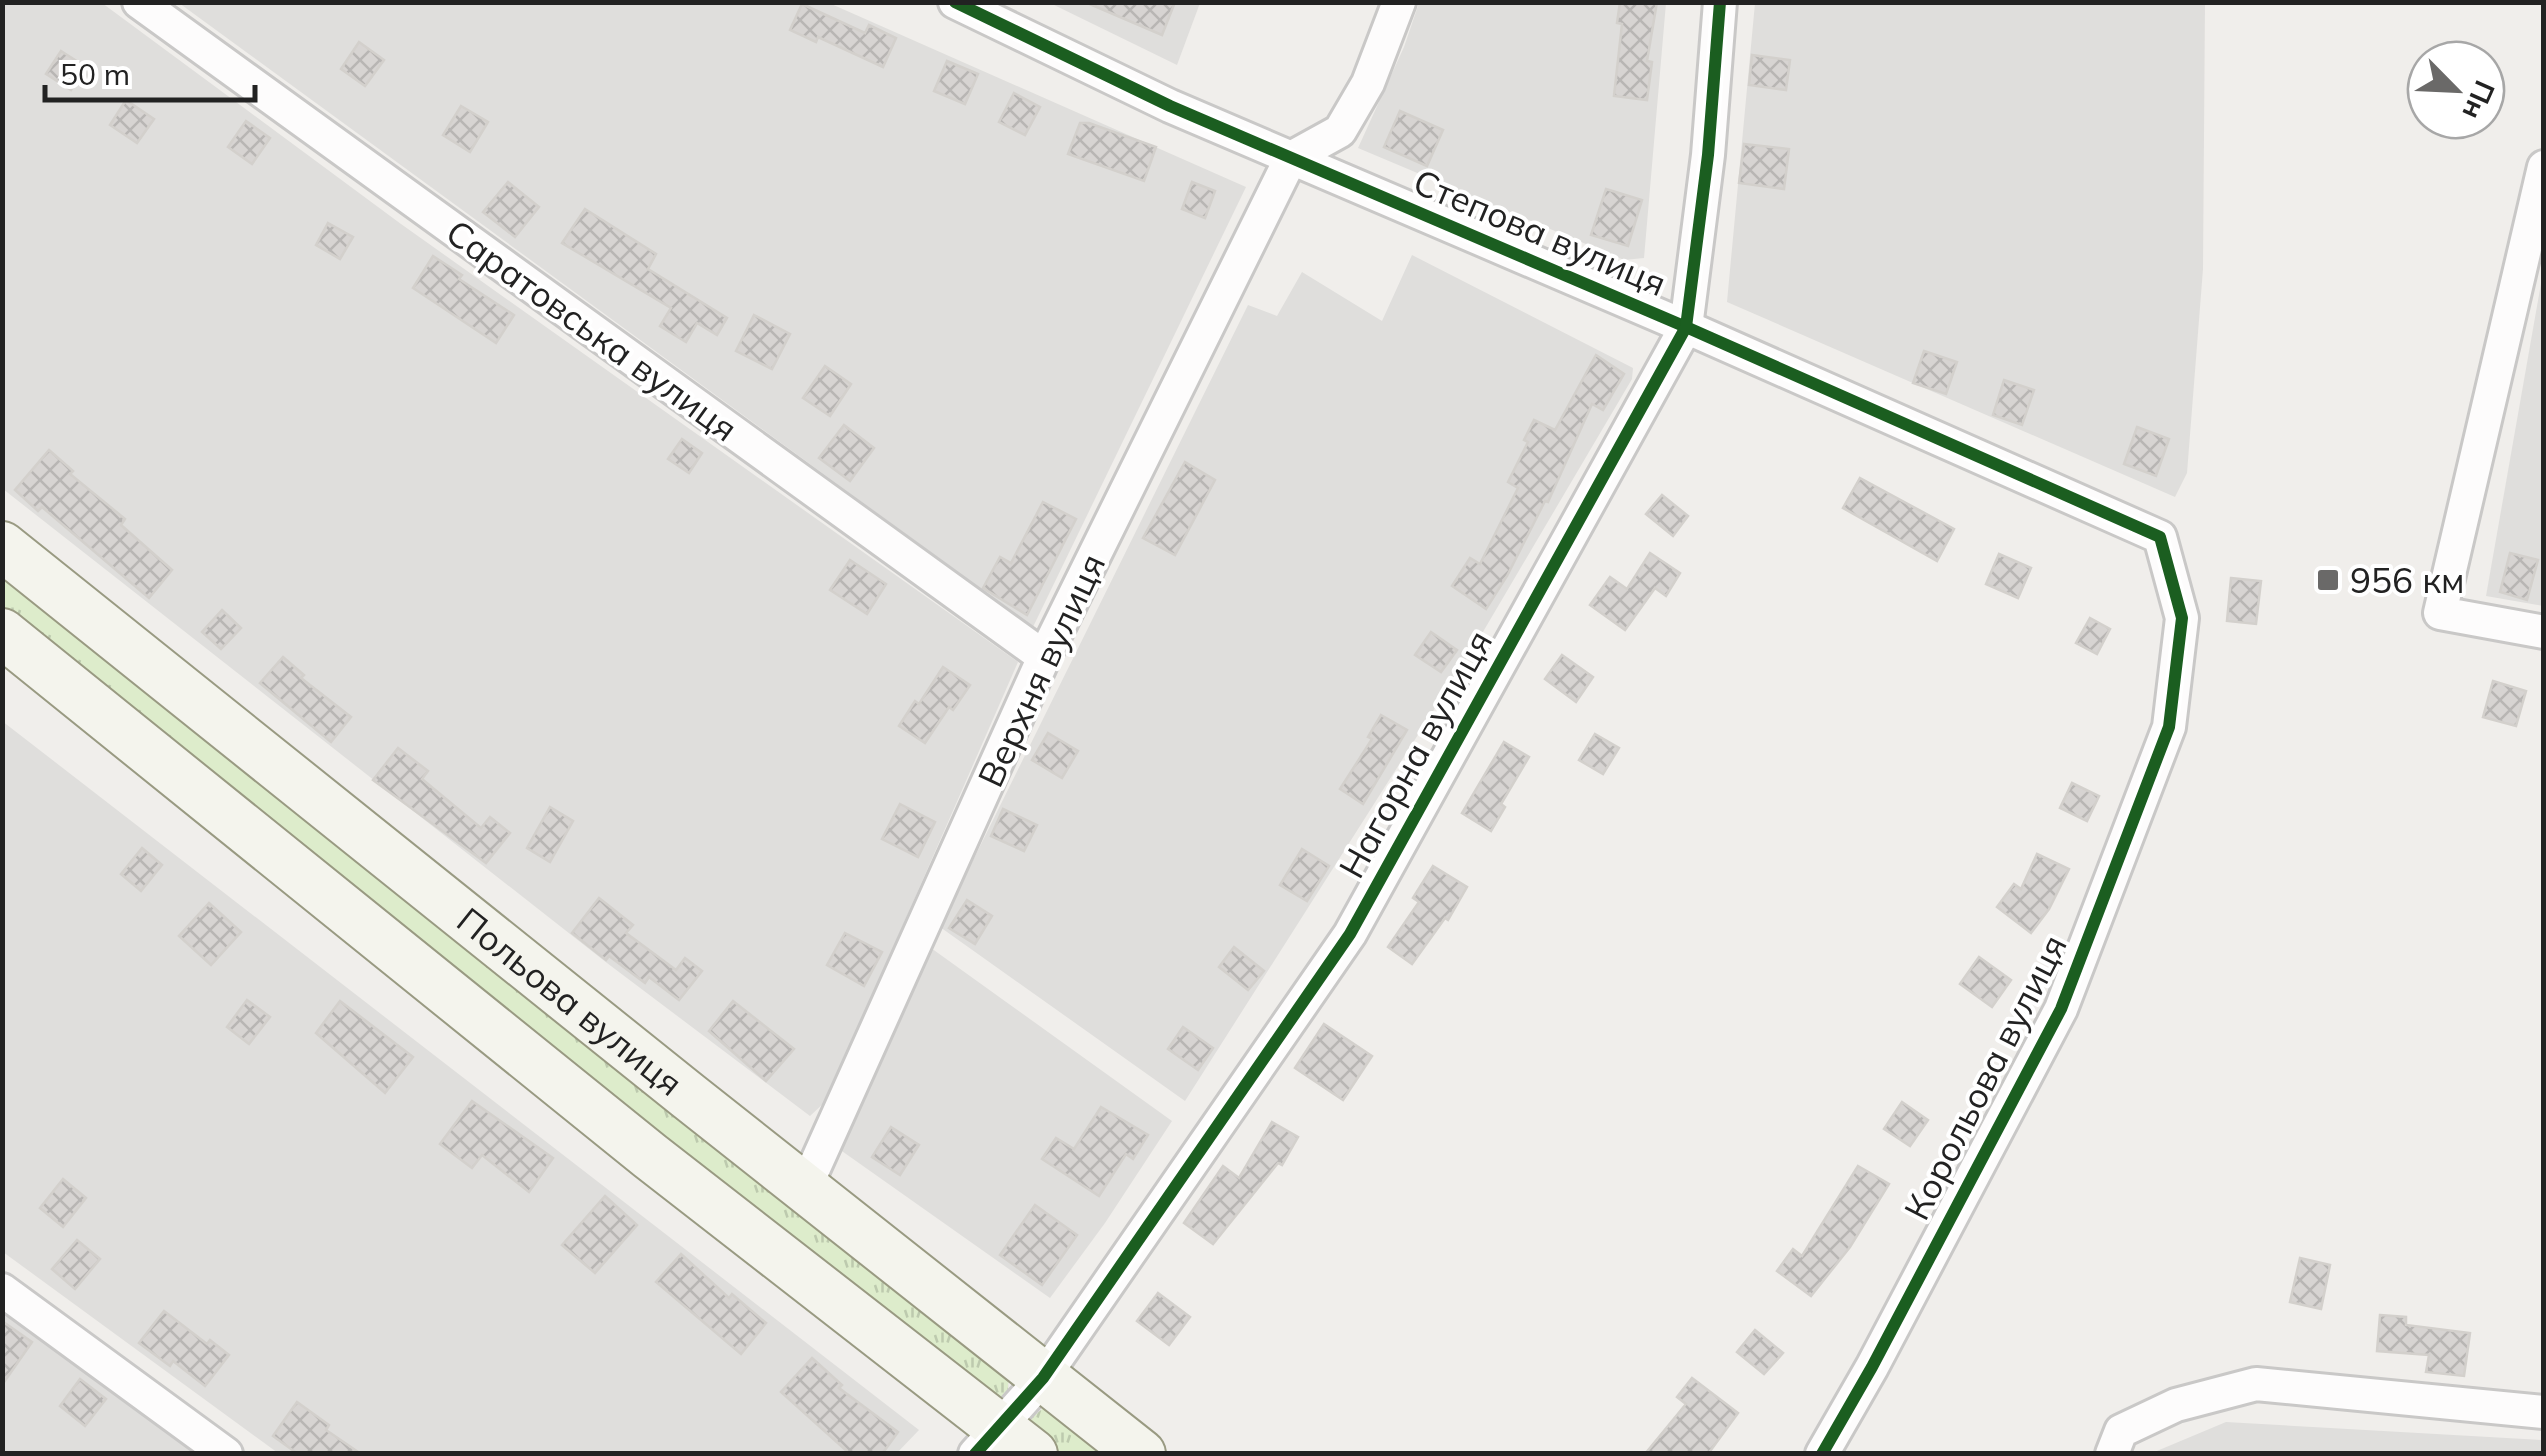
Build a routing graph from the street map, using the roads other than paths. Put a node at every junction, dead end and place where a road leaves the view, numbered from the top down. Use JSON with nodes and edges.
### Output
{"nodes":[{"id":1,"x":139,"y":2,"type":"edge"},
{"id":2,"x":955,"y":2,"type":"edge"},
{"id":3,"x":1399,"y":2,"type":"edge"},
{"id":4,"x":1720,"y":2,"type":"edge"},
{"id":5,"x":1291,"y":158,"type":"junction"},
{"id":6,"x":2544,"y":168,"type":"edge"},
{"id":7,"x":1686,"y":328,"type":"junction"},
{"id":8,"x":2160,"y":537,"type":"joint"},
{"id":9,"x":2,"y":546,"type":"edge"},
{"id":10,"x":2544,"y":632,"type":"edge"},
{"id":11,"x":2,"y":633,"type":"edge"},
{"id":12,"x":1044,"y":657,"type":"junction"},
{"id":13,"x":805,"y":1188,"type":"junction"},
{"id":14,"x":2,"y":1290,"type":"edge"},
{"id":15,"x":1043,"y":1378,"type":"junction"},
{"id":16,"x":2544,"y":1412,"type":"edge"},
{"id":17,"x":1002,"y":1445,"type":"edge"},
{"id":18,"x":226,"y":1454,"type":"edge"},
{"id":19,"x":1142,"y":1454,"type":"edge"},
{"id":20,"x":1822,"y":1454,"type":"edge"},
{"id":21,"x":2112,"y":1454,"type":"edge"}],
"edges":[{"from":1,"to":12,"type":"street","name":"Саратовська вулиця"},
{"from":2,"to":5,"type":"street","name":"Степова вулиця"},
{"from":3,"to":5,"type":"street"},
{"from":4,"to":7,"type":"street","name":"Нагорна вулиця"},
{"from":5,"to":7,"type":"street","name":"Степова вулиця"},
{"from":5,"to":12,"type":"street","name":"Верхня вулиця"},
{"from":6,"to":10,"type":"street"},
{"from":7,"to":8,"type":"street","name":"Степова вулиця"},
{"from":7,"to":15,"type":"street","name":"Нагорна вулиця"},
{"from":8,"to":20,"type":"street","name":"Корольова вулиця"},
{"from":9,"to":13,"type":"main road","name":"Польова вулиця"},
{"from":11,"to":17,"type":"main road","name":"Польова вулиця"},
{"from":12,"to":13,"type":"street","name":"Верхня вулиця"},
{"from":13,"to":15,"type":"main road","name":"Польова вулиця"},
{"from":14,"to":18,"type":"street"},
{"from":15,"to":17,"type":"street","name":"Нагорна вулиця"},
{"from":15,"to":19,"type":"main road","name":"Польова вулиця"},
{"from":16,"to":21,"type":"street"}]}
